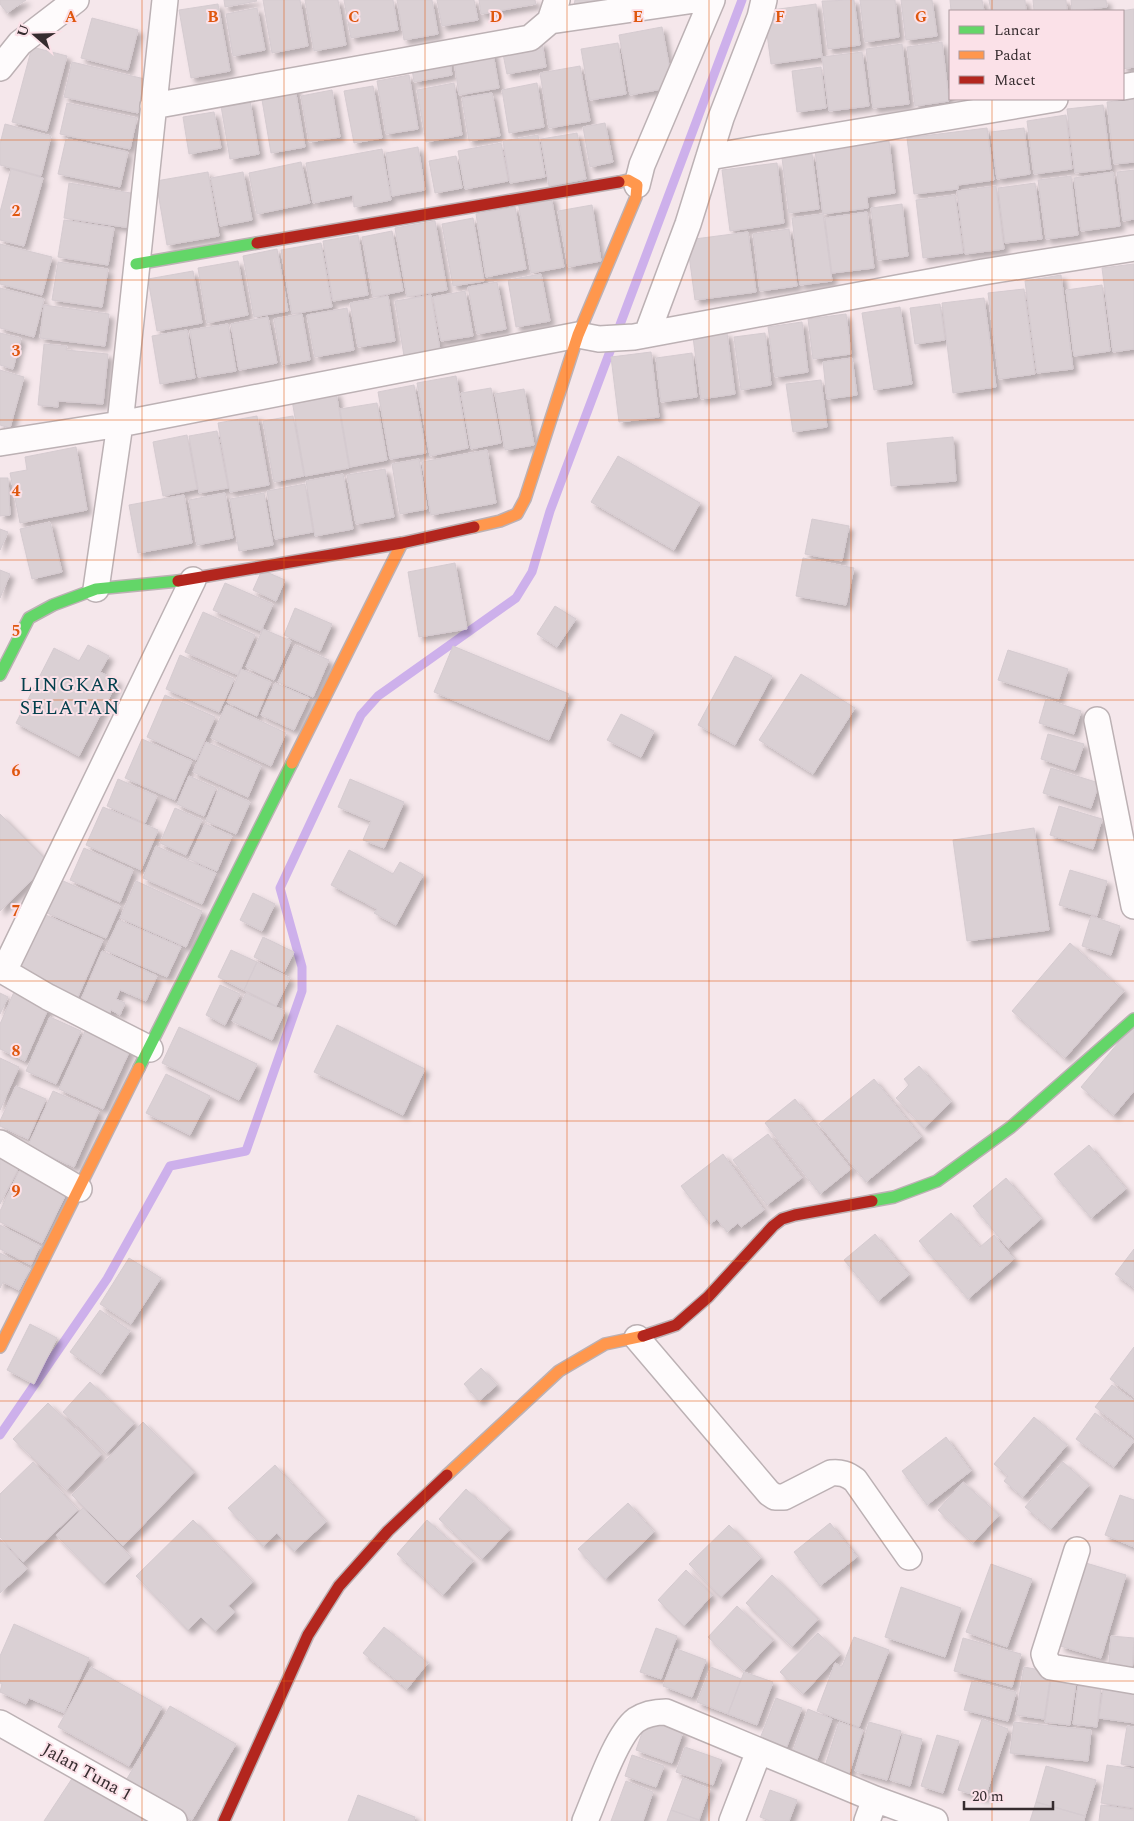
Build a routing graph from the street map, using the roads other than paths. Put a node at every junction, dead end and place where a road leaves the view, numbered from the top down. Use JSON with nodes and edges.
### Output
{"nodes":[{"id":1,"x":76,"y":0,"type":"edge"},
{"id":2,"x":164,"y":0,"type":"edge"},
{"id":3,"x":694,"y":0,"type":"edge"},
{"id":4,"x":712,"y":0,"type":"edge"},
{"id":5,"x":764,"y":0,"type":"edge"},
{"id":6,"x":553,"y":10,"type":"edge"},
{"id":7,"x":0,"y":67,"type":"edge"},
{"id":8,"x":1049,"y":100,"type":"edge"},
{"id":9,"x":153,"y":106,"type":"junction"},
{"id":10,"x":709,"y":157,"type":"junction"},
{"id":11,"x":637,"y":185,"type":"junction"},
{"id":12,"x":1134,"y":248,"type":"edge"},
{"id":13,"x":136,"y":264,"type":"junction"},
{"id":14,"x":640,"y":335,"type":"junction"},
{"id":15,"x":588,"y":337,"type":"junction"},
{"id":16,"x":120,"y":424,"type":"junction"},
{"id":17,"x":0,"y":443,"type":"edge"},
{"id":18,"x":402,"y":543,"type":"junction"},
{"id":19,"x":194,"y":580,"type":"junction"},
{"id":20,"x":96,"y":589,"type":"junction"},
{"id":21,"x":0,"y":675,"type":"edge"},
{"id":22,"x":1096,"y":720,"type":"dead end"},
{"id":23,"x":1134,"y":906,"type":"edge"},
{"id":24,"x":2,"y":970,"type":"edge"},
{"id":25,"x":1134,"y":1018,"type":"edge"},
{"id":26,"x":150,"y":1049,"type":"junction"},
{"id":27,"x":0,"y":1143,"type":"edge"},
{"id":28,"x":79,"y":1189,"type":"junction"},
{"id":29,"x":6,"y":1322,"type":"edge"},
{"id":30,"x":638,"y":1338,"type":"junction"},
{"id":31,"x":0,"y":1347,"type":"edge"},
{"id":32,"x":1077,"y":1550,"type":"dead end"},
{"id":33,"x":910,"y":1557,"type":"dead end"},
{"id":34,"x":1134,"y":1681,"type":"edge"},
{"id":35,"x":0,"y":1723,"type":"edge"},
{"id":36,"x":759,"y":1751,"type":"junction"},
{"id":37,"x":871,"y":1810,"type":"edge"},
{"id":38,"x":174,"y":1821,"type":"edge"},
{"id":39,"x":224,"y":1821,"type":"edge"},
{"id":40,"x":585,"y":1821,"type":"edge"},
{"id":41,"x":732,"y":1821,"type":"edge"},
{"id":42,"x":935,"y":1821,"type":"edge"}],
"edges":[{"from":1,"to":7,"type":"street"},
{"from":2,"to":9,"type":"street"},
{"from":3,"to":6,"type":"street"},
{"from":4,"to":11,"type":"street"},
{"from":5,"to":10,"type":"street"},
{"from":6,"to":9,"type":"street"},
{"from":8,"to":10,"type":"street"},
{"from":9,"to":13,"type":"street"},
{"from":10,"to":14,"type":"street"},
{"from":11,"to":13,"type":"street"},
{"from":11,"to":15,"type":"street"},
{"from":12,"to":14,"type":"street"},
{"from":13,"to":16,"type":"street"},
{"from":14,"to":15,"type":"street"},
{"from":15,"to":16,"type":"street"},
{"from":15,"to":18,"type":"street"},
{"from":16,"to":17,"type":"street"},
{"from":16,"to":20,"type":"street"},
{"from":18,"to":19,"type":"street"},
{"from":18,"to":26,"type":"street"},
{"from":19,"to":20,"type":"street"},
{"from":19,"to":24,"type":"street"},
{"from":20,"to":21,"type":"street"},
{"from":22,"to":23,"type":"street"},
{"from":24,"to":26,"type":"street"},
{"from":25,"to":30,"type":"street"},
{"from":26,"to":28,"type":"street"},
{"from":27,"to":28,"type":"street"},
{"from":28,"to":29,"type":"street"},
{"from":29,"to":31,"type":"street"},
{"from":30,"to":33,"type":"street"},
{"from":30,"to":39,"type":"street"},
{"from":32,"to":34,"type":"street"},
{"from":35,"to":38,"type":"street","name":"Jalan Tuna 1"},
{"from":36,"to":37,"type":"street"},
{"from":36,"to":40,"type":"street"},
{"from":36,"to":41,"type":"street"},
{"from":37,"to":42,"type":"street"}]}
